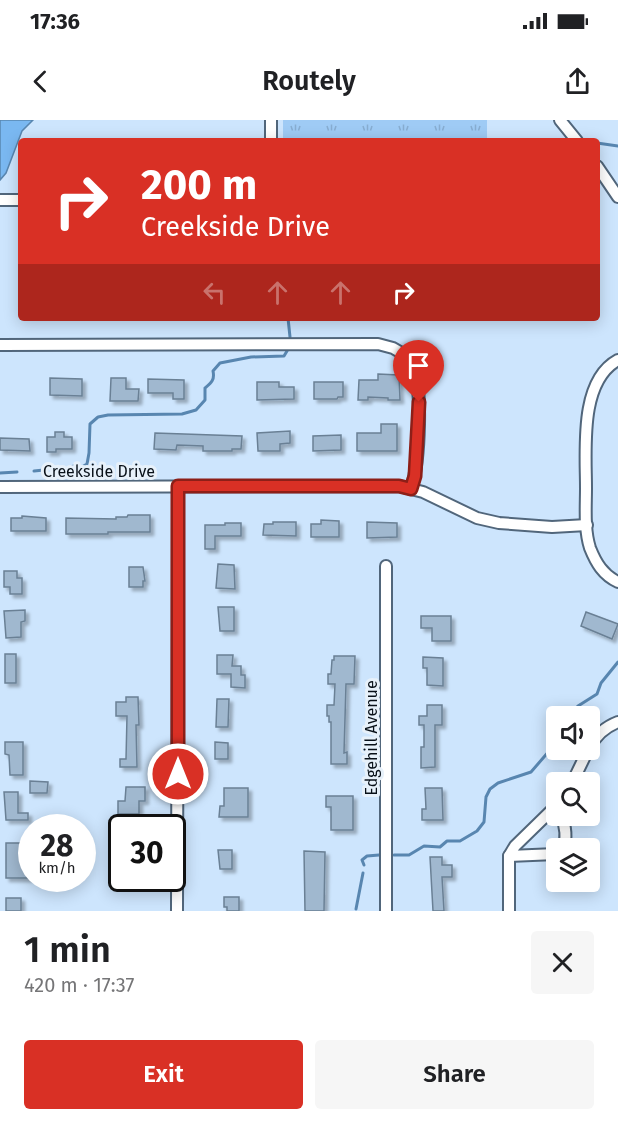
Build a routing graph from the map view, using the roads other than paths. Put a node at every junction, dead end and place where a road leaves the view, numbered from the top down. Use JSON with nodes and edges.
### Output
{"nodes":[{"id":1,"x":271,"y":120,"type":"edge"},
{"id":2,"x":560,"y":120,"type":"edge"},
{"id":3,"x":271,"y":138,"type":"edge"},
{"id":4,"x":575,"y":138,"type":"edge"},
{"id":5,"x":600,"y":170,"type":"edge"},
{"id":6,"x":618,"y":197,"type":"edge"},
{"id":7,"x":0,"y":200,"type":"edge"},
{"id":8,"x":18,"y":200,"type":"edge"},
{"id":9,"x":0,"y":345,"type":"edge"},
{"id":10,"x":618,"y":360,"type":"edge"},
{"id":11,"x":178,"y":486,"type":"junction"},
{"id":12,"x":0,"y":487,"type":"edge"},
{"id":13,"x":411,"y":489,"type":"junction"},
{"id":14,"x":587,"y":525,"type":"junction"},
{"id":15,"x":386,"y":566,"type":"dead end"},
{"id":16,"x":618,"y":582,"type":"edge"},
{"id":17,"x":618,"y":722,"type":"edge"},
{"id":18,"x":600,"y":733,"type":"edge"},
{"id":19,"x":546,"y":820,"type":"edge"},
{"id":20,"x":546,"y":855,"type":"edge"},
{"id":21,"x":509,"y":856,"type":"junction"},
{"id":22,"x":177,"y":911,"type":"edge"},
{"id":23,"x":386,"y":911,"type":"edge"},
{"id":24,"x":509,"y":911,"type":"edge"}],
"edges":[{"from":1,"to":3,"type":"street"},
{"from":2,"to":4,"type":"street"},
{"from":5,"to":6,"type":"street"},
{"from":7,"to":8,"type":"street"},
{"from":9,"to":13,"type":"street"},
{"from":10,"to":14,"type":"street"},
{"from":11,"to":12,"type":"street","name":"Creekside Drive"},
{"from":11,"to":13,"type":"street","name":"Creekside Drive"},
{"from":11,"to":22,"type":"street"},
{"from":13,"to":14,"type":"street","name":"Creekside Drive"},
{"from":14,"to":16,"type":"street"},
{"from":15,"to":23,"type":"street","name":"Edgehill Avenue"},
{"from":17,"to":18,"type":"street"},
{"from":19,"to":21,"type":"street"},
{"from":20,"to":21,"type":"street"},
{"from":21,"to":24,"type":"street"}]}
